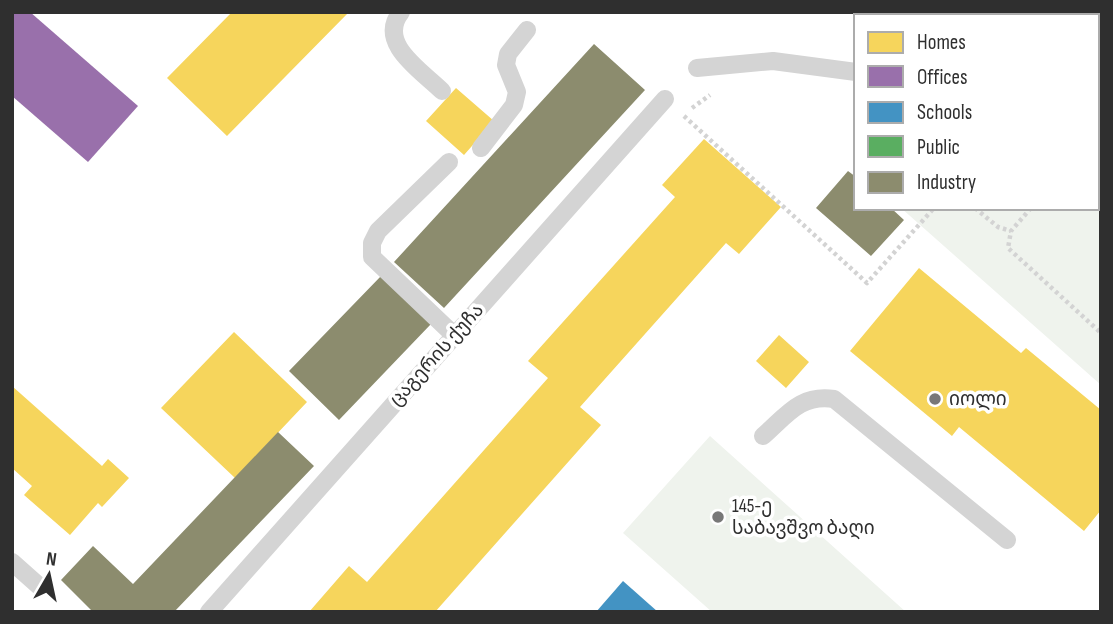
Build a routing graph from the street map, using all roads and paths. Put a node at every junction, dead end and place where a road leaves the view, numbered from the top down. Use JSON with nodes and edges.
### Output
{"nodes":[{"id":1,"x":401,"y":12,"type":"edge"},
{"id":2,"x":527,"y":30,"type":"dead end"},
{"id":3,"x":696,"y":68,"type":"dead end"},
{"id":4,"x":854,"y":72,"type":"edge"},
{"id":5,"x":442,"y":91,"type":"dead end"},
{"id":6,"x":665,"y":99,"type":"joint"},
{"id":7,"x":481,"y":148,"type":"dead end"},
{"id":8,"x":449,"y":162,"type":"dead end"},
{"id":9,"x":932,"y":210,"type":"edge"},
{"id":10,"x":977,"y":210,"type":"edge"},
{"id":11,"x":1029,"y":210,"type":"edge"},
{"id":12,"x":1011,"y":230,"type":"junction"},
{"id":13,"x":1101,"y":333,"type":"edge"},
{"id":14,"x":455,"y":336,"type":"junction"},
{"id":15,"x":763,"y":436,"type":"dead end"},
{"id":16,"x":1007,"y":540,"type":"dead end"},
{"id":17,"x":12,"y":562,"type":"edge"},
{"id":18,"x":39,"y":586,"type":"dead end"},
{"id":19,"x":209,"y":612,"type":"edge"}],
"edges":[{"from":1,"to":5,"type":"lane"},
{"from":2,"to":7,"type":"lane"},
{"from":3,"to":4,"type":"lane"},
{"from":6,"to":9,"type":"path"},
{"from":6,"to":14,"type":"lane","name":"ცაგერის ქუჩა"},
{"from":8,"to":14,"type":"lane"},
{"from":10,"to":12,"type":"path"},
{"from":11,"to":12,"type":"path"},
{"from":12,"to":13,"type":"path"},
{"from":14,"to":19,"type":"lane","name":"ცაგერის ქუჩა"},
{"from":15,"to":16,"type":"lane"},
{"from":17,"to":18,"type":"lane"}]}
